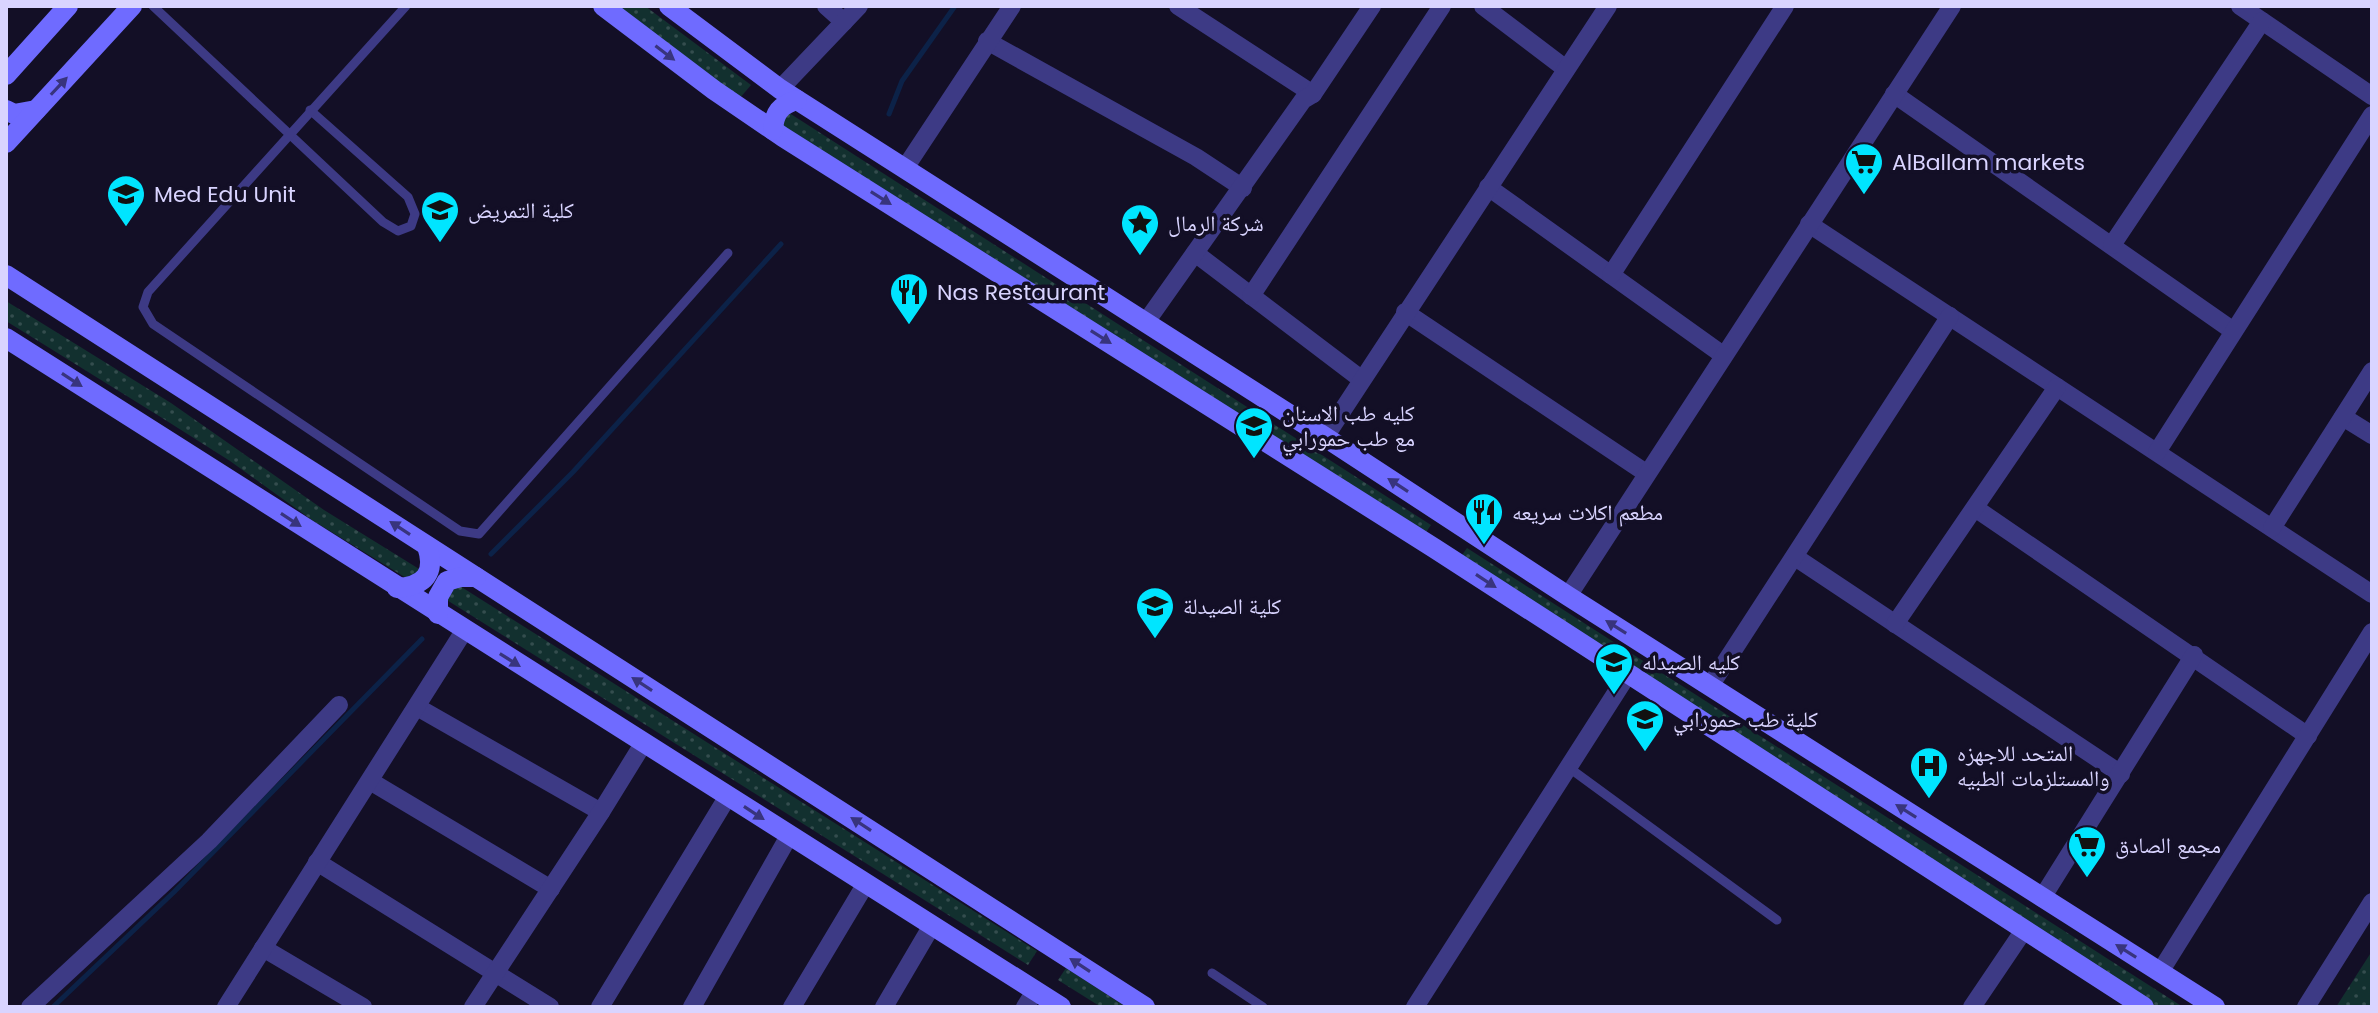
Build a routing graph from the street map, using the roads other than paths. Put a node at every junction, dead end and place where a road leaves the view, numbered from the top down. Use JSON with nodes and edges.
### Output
{"nodes":[{"id":1,"x":68,"y":6,"type":"edge"},
{"id":2,"x":132,"y":6,"type":"edge"},
{"id":3,"x":153,"y":6,"type":"edge"},
{"id":4,"x":406,"y":6,"type":"edge"},
{"id":5,"x":603,"y":6,"type":"edge"},
{"id":6,"x":669,"y":6,"type":"edge"},
{"id":7,"x":826,"y":6,"type":"edge"},
{"id":8,"x":859,"y":6,"type":"edge"},
{"id":9,"x":1012,"y":6,"type":"edge"},
{"id":10,"x":1178,"y":6,"type":"edge"},
{"id":11,"x":1372,"y":6,"type":"edge"},
{"id":12,"x":1442,"y":6,"type":"edge"},
{"id":13,"x":1483,"y":6,"type":"edge"},
{"id":14,"x":1608,"y":6,"type":"edge"},
{"id":15,"x":1785,"y":6,"type":"edge"},
{"id":16,"x":1952,"y":6,"type":"edge"},
{"id":17,"x":2240,"y":6,"type":"edge"},
{"id":18,"x":2262,"y":21,"type":"junction"},
{"id":19,"x":844,"y":22,"type":"junction"},
{"id":20,"x":987,"y":41,"type":"junction"},
{"id":21,"x":1566,"y":69,"type":"junction"},
{"id":22,"x":759,"y":74,"type":"junction"},
{"id":23,"x":6,"y":75,"type":"edge"},
{"id":24,"x":789,"y":94,"type":"junction"},
{"id":25,"x":1313,"y":94,"type":"junction"},
{"id":26,"x":1894,"y":94,"type":"junction"},
{"id":27,"x":2372,"y":96,"type":"edge"},
{"id":28,"x":739,"y":108,"type":"junction"},
{"id":29,"x":6,"y":110,"type":"edge"},
{"id":30,"x":36,"y":110,"type":"junction"},
{"id":31,"x":310,"y":110,"type":"junction"},
{"id":32,"x":2372,"y":115,"type":"edge"},
{"id":33,"x":773,"y":130,"type":"junction"},
{"id":34,"x":288,"y":135,"type":"junction"},
{"id":35,"x":6,"y":143,"type":"edge"},
{"id":36,"x":905,"y":168,"type":"junction"},
{"id":37,"x":1488,"y":187,"type":"junction"},
{"id":38,"x":1243,"y":188,"type":"junction"},
{"id":39,"x":1809,"y":224,"type":"junction"},
{"id":40,"x":2112,"y":245,"type":"junction"},
{"id":41,"x":728,"y":253,"type":"dead end"},
{"id":42,"x":1195,"y":253,"type":"junction"},
{"id":43,"x":6,"y":275,"type":"edge"},
{"id":44,"x":1611,"y":275,"type":"junction"},
{"id":45,"x":1251,"y":296,"type":"junction"},
{"id":46,"x":1405,"y":312,"type":"junction"},
{"id":47,"x":1950,"y":316,"type":"junction"},
{"id":48,"x":1146,"y":322,"type":"junction"},
{"id":49,"x":2232,"y":330,"type":"junction"},
{"id":50,"x":6,"y":338,"type":"edge"},
{"id":51,"x":1723,"y":355,"type":"junction"},
{"id":52,"x":2372,"y":371,"type":"edge"},
{"id":53,"x":1361,"y":379,"type":"junction"},
{"id":54,"x":2057,"y":387,"type":"junction"},
{"id":55,"x":2343,"y":417,"type":"junction"},
{"id":56,"x":2372,"y":435,"type":"edge"},
{"id":57,"x":1325,"y":437,"type":"junction"},
{"id":58,"x":2157,"y":452,"type":"junction"},
{"id":59,"x":1646,"y":473,"type":"junction"},
{"id":60,"x":1975,"y":508,"type":"junction"},
{"id":61,"x":1443,"y":514,"type":"junction"},
{"id":62,"x":2272,"y":528,"type":"junction"},
{"id":63,"x":1475,"y":535,"type":"junction"},
{"id":64,"x":1423,"y":541,"type":"junction"},
{"id":65,"x":427,"y":546,"type":"junction"},
{"id":66,"x":1795,"y":557,"type":"junction"},
{"id":67,"x":1454,"y":561,"type":"junction"},
{"id":68,"x":476,"y":577,"type":"junction"},
{"id":69,"x":397,"y":588,"type":"junction"},
{"id":70,"x":2372,"y":594,"type":"edge"},
{"id":71,"x":1568,"y":596,"type":"junction"},
{"id":72,"x":438,"y":614,"type":"junction"},
{"id":73,"x":1895,"y":624,"type":"junction"},
{"id":74,"x":464,"y":631,"type":"junction"},
{"id":75,"x":2372,"y":632,"type":"edge"},
{"id":76,"x":2194,"y":655,"type":"junction"},
{"id":77,"x":1628,"y":674,"type":"junction"},
{"id":78,"x":1710,"y":686,"type":"junction"},
{"id":79,"x":339,"y":705,"type":"dead end"},
{"id":80,"x":417,"y":707,"type":"junction"},
{"id":81,"x":2308,"y":736,"type":"junction"},
{"id":82,"x":643,"y":744,"type":"junction"},
{"id":83,"x":1568,"y":767,"type":"junction"},
{"id":84,"x":2121,"y":774,"type":"junction"},
{"id":85,"x":370,"y":781,"type":"junction"},
{"id":86,"x":728,"y":796,"type":"junction"},
{"id":87,"x":601,"y":812,"type":"junction"},
{"id":88,"x":789,"y":836,"type":"junction"},
{"id":89,"x":317,"y":862,"type":"junction"},
{"id":90,"x":865,"y":885,"type":"junction"},
{"id":91,"x":551,"y":889,"type":"junction"},
{"id":92,"x":2042,"y":898,"type":"junction"},
{"id":93,"x":2372,"y":902,"type":"edge"},
{"id":94,"x":1777,"y":920,"type":"dead end"},
{"id":95,"x":931,"y":927,"type":"junction"},
{"id":96,"x":2024,"y":930,"type":"junction"},
{"id":97,"x":263,"y":948,"type":"junction"},
{"id":98,"x":2160,"y":972,"type":"junction"},
{"id":99,"x":496,"y":973,"type":"junction"},
{"id":100,"x":1212,"y":973,"type":"dead end"},
{"id":101,"x":1030,"y":999,"type":"edge"},
{"id":102,"x":30,"y":1007,"type":"edge"},
{"id":103,"x":226,"y":1007,"type":"edge"},
{"id":104,"x":363,"y":1007,"type":"edge"},
{"id":105,"x":473,"y":1007,"type":"edge"},
{"id":106,"x":550,"y":1007,"type":"edge"},
{"id":107,"x":600,"y":1007,"type":"edge"},
{"id":108,"x":692,"y":1007,"type":"edge"},
{"id":109,"x":792,"y":1007,"type":"edge"},
{"id":110,"x":884,"y":1007,"type":"edge"},
{"id":111,"x":1061,"y":1007,"type":"edge"},
{"id":112,"x":1145,"y":1007,"type":"edge"},
{"id":113,"x":1263,"y":1007,"type":"edge"},
{"id":114,"x":1415,"y":1007,"type":"edge"},
{"id":115,"x":1972,"y":1007,"type":"edge"},
{"id":116,"x":2144,"y":1007,"type":"edge"},
{"id":117,"x":2215,"y":1007,"type":"edge"},
{"id":118,"x":2306,"y":1007,"type":"edge"}],
"edges":[{"from":1,"to":23,"type":"street"},
{"from":30,"to":2,"type":"street","one_way":true},
{"from":3,"to":34,"type":"lane"},
{"from":4,"to":31,"type":"lane"},
{"from":5,"to":28,"type":"street","one_way":true},
{"from":6,"to":22,"type":"street"},
{"from":7,"to":19,"type":"street"},
{"from":8,"to":19,"type":"street"},
{"from":9,"to":20,"type":"street"},
{"from":10,"to":25,"type":"street"},
{"from":11,"to":25,"type":"street"},
{"from":12,"to":45,"type":"street"},
{"from":13,"to":21,"type":"street"},
{"from":14,"to":21,"type":"street"},
{"from":15,"to":44,"type":"street"},
{"from":16,"to":26,"type":"street"},
{"from":17,"to":18,"type":"street"},
{"from":18,"to":27,"type":"street"},
{"from":18,"to":40,"type":"street"},
{"from":19,"to":24,"type":"street"},
{"from":20,"to":36,"type":"street"},
{"from":20,"to":38,"type":"street"},
{"from":21,"to":37,"type":"street"},
{"from":22,"to":24,"type":"street"},
{"from":22,"to":28,"type":"street"},
{"from":24,"to":33,"type":"street"},
{"from":24,"to":36,"type":"street"},
{"from":25,"to":38,"type":"street"},
{"from":26,"to":39,"type":"street"},
{"from":26,"to":40,"type":"street"},
{"from":28,"to":33,"type":"street"},
{"from":29,"to":30,"type":"street"},
{"from":30,"to":35,"type":"street"},
{"from":31,"to":34,"type":"lane"},
{"from":31,"to":34,"type":"lane"},
{"from":32,"to":49,"type":"street"},
{"from":33,"to":64,"type":"street","one_way":true},
{"from":34,"to":41,"type":"lane"},
{"from":36,"to":48,"type":"street"},
{"from":37,"to":44,"type":"street"},
{"from":37,"to":46,"type":"street"},
{"from":38,"to":42,"type":"street"},
{"from":39,"to":47,"type":"street"},
{"from":39,"to":51,"type":"street"},
{"from":40,"to":49,"type":"street"},
{"from":42,"to":45,"type":"street"},
{"from":42,"to":48,"type":"street"},
{"from":65,"to":43,"type":"street","one_way":true},
{"from":44,"to":51,"type":"street"},
{"from":45,"to":53,"type":"street"},
{"from":46,"to":53,"type":"street"},
{"from":46,"to":59,"type":"street"},
{"from":47,"to":54,"type":"street"},
{"from":47,"to":66,"type":"street"},
{"from":48,"to":57,"type":"street"},
{"from":49,"to":58,"type":"street"},
{"from":50,"to":69,"type":"street","one_way":true},
{"from":51,"to":59,"type":"street"},
{"from":52,"to":55,"type":"street"},
{"from":53,"to":57,"type":"street"},
{"from":54,"to":58,"type":"street"},
{"from":54,"to":60,"type":"street"},
{"from":55,"to":56,"type":"street"},
{"from":55,"to":62,"type":"street"},
{"from":61,"to":57,"type":"street","one_way":true},
{"from":58,"to":62,"type":"street"},
{"from":59,"to":71,"type":"street"},
{"from":60,"to":73,"type":"street"},
{"from":60,"to":76,"type":"street"},
{"from":61,"to":63,"type":"street"},
{"from":61,"to":64,"type":"street"},
{"from":62,"to":70,"type":"street"},
{"from":63,"to":67,"type":"street"},
{"from":63,"to":71,"type":"street"},
{"from":64,"to":67,"type":"street"},
{"from":65,"to":68,"type":"street"},
{"from":65,"to":69,"type":"street"},
{"from":66,"to":73,"type":"street"},
{"from":66,"to":78,"type":"street"},
{"from":67,"to":77,"type":"street","one_way":true},
{"from":68,"to":72,"type":"street"},
{"from":112,"to":68,"type":"street","one_way":true},
{"from":69,"to":72,"type":"street"},
{"from":78,"to":71,"type":"street","one_way":true},
{"from":72,"to":74,"type":"street"},
{"from":73,"to":84,"type":"street"},
{"from":74,"to":80,"type":"street"},
{"from":74,"to":82,"type":"street","one_way":true},
{"from":75,"to":81,"type":"street"},
{"from":76,"to":81,"type":"street"},
{"from":76,"to":84,"type":"street"},
{"from":77,"to":83,"type":"street"},
{"from":77,"to":96,"type":"street"},
{"from":92,"to":78,"type":"street","one_way":true},
{"from":79,"to":102,"type":"street"},
{"from":80,"to":85,"type":"street"},
{"from":80,"to":87,"type":"street"},
{"from":81,"to":98,"type":"street"},
{"from":82,"to":86,"type":"street"},
{"from":82,"to":87,"type":"street"},
{"from":83,"to":94,"type":"lane"},
{"from":83,"to":114,"type":"street"},
{"from":84,"to":92,"type":"street"},
{"from":85,"to":89,"type":"street"},
{"from":85,"to":91,"type":"street"},
{"from":86,"to":88,"type":"street","one_way":true},
{"from":86,"to":107,"type":"street"},
{"from":87,"to":91,"type":"street"},
{"from":88,"to":90,"type":"street"},
{"from":88,"to":108,"type":"street"},
{"from":89,"to":97,"type":"street"},
{"from":89,"to":99,"type":"street"},
{"from":90,"to":95,"type":"street"},
{"from":90,"to":109,"type":"street"},
{"from":91,"to":99,"type":"street"},
{"from":98,"to":92,"type":"street","one_way":true},
{"from":93,"to":118,"type":"street"},
{"from":95,"to":101,"type":"street"},
{"from":95,"to":110,"type":"street"},
{"from":96,"to":115,"type":"street"},
{"from":96,"to":116,"type":"street"},
{"from":97,"to":103,"type":"street"},
{"from":97,"to":104,"type":"street"},
{"from":98,"to":117,"type":"street"},
{"from":99,"to":105,"type":"street"},
{"from":99,"to":106,"type":"street"},
{"from":100,"to":113,"type":"lane"},
{"from":101,"to":111,"type":"street"}]}
